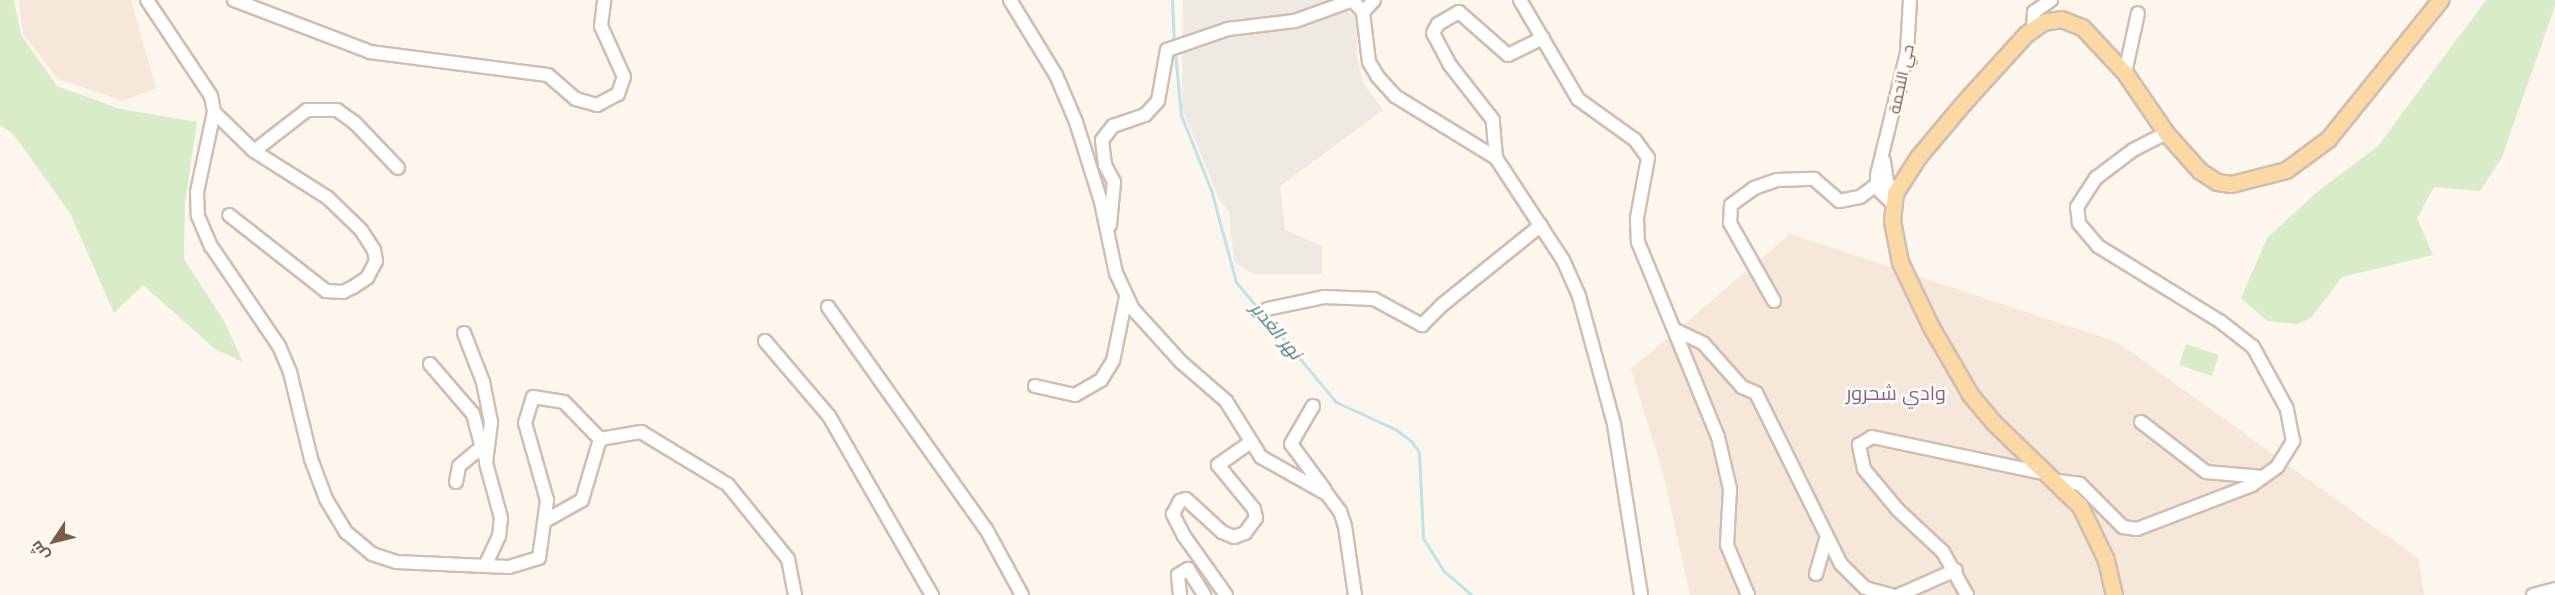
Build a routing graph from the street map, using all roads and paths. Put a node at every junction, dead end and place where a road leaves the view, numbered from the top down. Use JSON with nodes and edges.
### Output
{"nodes":[{"id":1,"x":147,"y":0,"type":"edge"},
{"id":2,"x":234,"y":0,"type":"edge"},
{"id":3,"x":604,"y":0,"type":"edge"},
{"id":4,"x":1010,"y":0,"type":"edge"},
{"id":5,"x":1353,"y":0,"type":"edge"},
{"id":6,"x":1374,"y":0,"type":"edge"},
{"id":7,"x":1520,"y":0,"type":"edge"},
{"id":8,"x":1910,"y":0,"type":"edge"},
{"id":9,"x":2051,"y":0,"type":"edge"},
{"id":10,"x":2440,"y":0,"type":"edge"},
{"id":11,"x":1363,"y":12,"type":"junction"},
{"id":12,"x":2138,"y":13,"type":"dead end"},
{"id":13,"x":2033,"y":30,"type":"junction"},
{"id":14,"x":1543,"y":38,"type":"junction"},
{"id":15,"x":2125,"y":73,"type":"junction"},
{"id":16,"x":214,"y":112,"type":"junction"},
{"id":17,"x":2166,"y":133,"type":"junction"},
{"id":18,"x":254,"y":151,"type":"junction"},
{"id":19,"x":1883,"y":157,"type":"junction"},
{"id":20,"x":1497,"y":158,"type":"junction"},
{"id":21,"x":398,"y":168,"type":"dead end"},
{"id":22,"x":1876,"y":185,"type":"junction"},
{"id":23,"x":1893,"y":198,"type":"junction"},
{"id":24,"x":229,"y":215,"type":"dead end"},
{"id":25,"x":1541,"y":225,"type":"junction"},
{"id":26,"x":1109,"y":234,"type":"junction"},
{"id":27,"x":1126,"y":297,"type":"junction"},
{"id":28,"x":1774,"y":301,"type":"dead end"},
{"id":29,"x":828,"y":307,"type":"dead end"},
{"id":30,"x":1267,"y":309,"type":"dead end"},
{"id":31,"x":1675,"y":330,"type":"junction"},
{"id":32,"x":464,"y":333,"type":"dead end"},
{"id":33,"x":765,"y":341,"type":"dead end"},
{"id":34,"x":430,"y":364,"type":"dead end"},
{"id":35,"x":1035,"y":386,"type":"dead end"},
{"id":36,"x":1313,"y":406,"type":"dead end"},
{"id":37,"x":2141,"y":422,"type":"dead end"},
{"id":38,"x":600,"y":439,"type":"junction"},
{"id":39,"x":1249,"y":443,"type":"junction"},
{"id":40,"x":482,"y":447,"type":"junction"},
{"id":41,"x":486,"y":463,"type":"junction"},
{"id":42,"x":2264,"y":477,"type":"junction"},
{"id":43,"x":2054,"y":478,"type":"junction"},
{"id":44,"x":456,"y":482,"type":"dead end"},
{"id":45,"x":1327,"y":494,"type":"junction"},
{"id":46,"x":547,"y":520,"type":"junction"},
{"id":47,"x":1826,"y":540,"type":"junction"},
{"id":48,"x":485,"y":566,"type":"junction"},
{"id":49,"x":1956,"y":570,"type":"junction"},
{"id":50,"x":1816,"y":574,"type":"dead end"},
{"id":51,"x":2555,"y":589,"type":"edge"},
{"id":52,"x":795,"y":595,"type":"edge"},
{"id":53,"x":932,"y":595,"type":"edge"},
{"id":54,"x":1022,"y":595,"type":"edge"},
{"id":55,"x":1180,"y":595,"type":"edge"},
{"id":56,"x":1204,"y":595,"type":"edge"},
{"id":57,"x":1226,"y":595,"type":"edge"},
{"id":58,"x":1355,"y":595,"type":"edge"},
{"id":59,"x":1641,"y":595,"type":"edge"},
{"id":60,"x":1748,"y":595,"type":"edge"},
{"id":61,"x":1891,"y":595,"type":"edge"},
{"id":62,"x":1899,"y":595,"type":"edge"},
{"id":63,"x":1968,"y":595,"type":"edge"},
{"id":64,"x":2114,"y":595,"type":"edge"},
{"id":65,"x":2533,"y":595,"type":"edge"}],
"edges":[{"from":1,"to":16,"type":"street"},
{"from":2,"to":3,"type":"street"},
{"from":4,"to":26,"type":"street"},
{"from":5,"to":11,"type":"street"},
{"from":5,"to":26,"type":"street"},
{"from":6,"to":11,"type":"street"},
{"from":7,"to":14,"type":"street"},
{"from":8,"to":19,"type":"street","name":"حي النجمة"},
{"from":9,"to":13,"type":"street"},
{"from":10,"to":17,"type":"main road"},
{"from":11,"to":20,"type":"street"},
{"from":12,"to":15,"type":"street"},
{"from":13,"to":15,"type":"main road"},
{"from":13,"to":23,"type":"main road"},
{"from":14,"to":20,"type":"street"},
{"from":14,"to":31,"type":"street"},
{"from":15,"to":17,"type":"main road"},
{"from":16,"to":18,"type":"street"},
{"from":16,"to":48,"type":"street"},
{"from":17,"to":42,"type":"street"},
{"from":18,"to":21,"type":"street"},
{"from":18,"to":24,"type":"street"},
{"from":19,"to":22,"type":"street","name":"حي النجمة"},
{"from":19,"to":23,"type":"street"},
{"from":20,"to":25,"type":"street"},
{"from":22,"to":23,"type":"street"},
{"from":22,"to":28,"type":"street"},
{"from":23,"to":43,"type":"main road"},
{"from":25,"to":30,"type":"street"},
{"from":25,"to":59,"type":"street"},
{"from":26,"to":27,"type":"street"},
{"from":27,"to":35,"type":"street"},
{"from":27,"to":39,"type":"street"},
{"from":29,"to":54,"type":"street"},
{"from":31,"to":47,"type":"street"},
{"from":31,"to":60,"type":"street"},
{"from":32,"to":41,"type":"street"},
{"from":33,"to":53,"type":"street"},
{"from":34,"to":40,"type":"street"},
{"from":36,"to":45,"type":"street"},
{"from":37,"to":42,"type":"street"},
{"from":38,"to":46,"type":"street"},
{"from":38,"to":46,"type":"street"},
{"from":38,"to":52,"type":"street"},
{"from":39,"to":45,"type":"street"},
{"from":39,"to":57,"type":"street"},
{"from":40,"to":41,"type":"street"},
{"from":40,"to":44,"type":"street"},
{"from":41,"to":48,"type":"street"},
{"from":42,"to":43,"type":"street"},
{"from":43,"to":49,"type":"street"},
{"from":43,"to":64,"type":"main road"},
{"from":45,"to":58,"type":"street"},
{"from":46,"to":48,"type":"street"},
{"from":47,"to":50,"type":"street"},
{"from":47,"to":61,"type":"street"},
{"from":49,"to":62,"type":"street"},
{"from":49,"to":63,"type":"street"},
{"from":51,"to":65,"type":"street"},
{"from":55,"to":56,"type":"street"}]}
